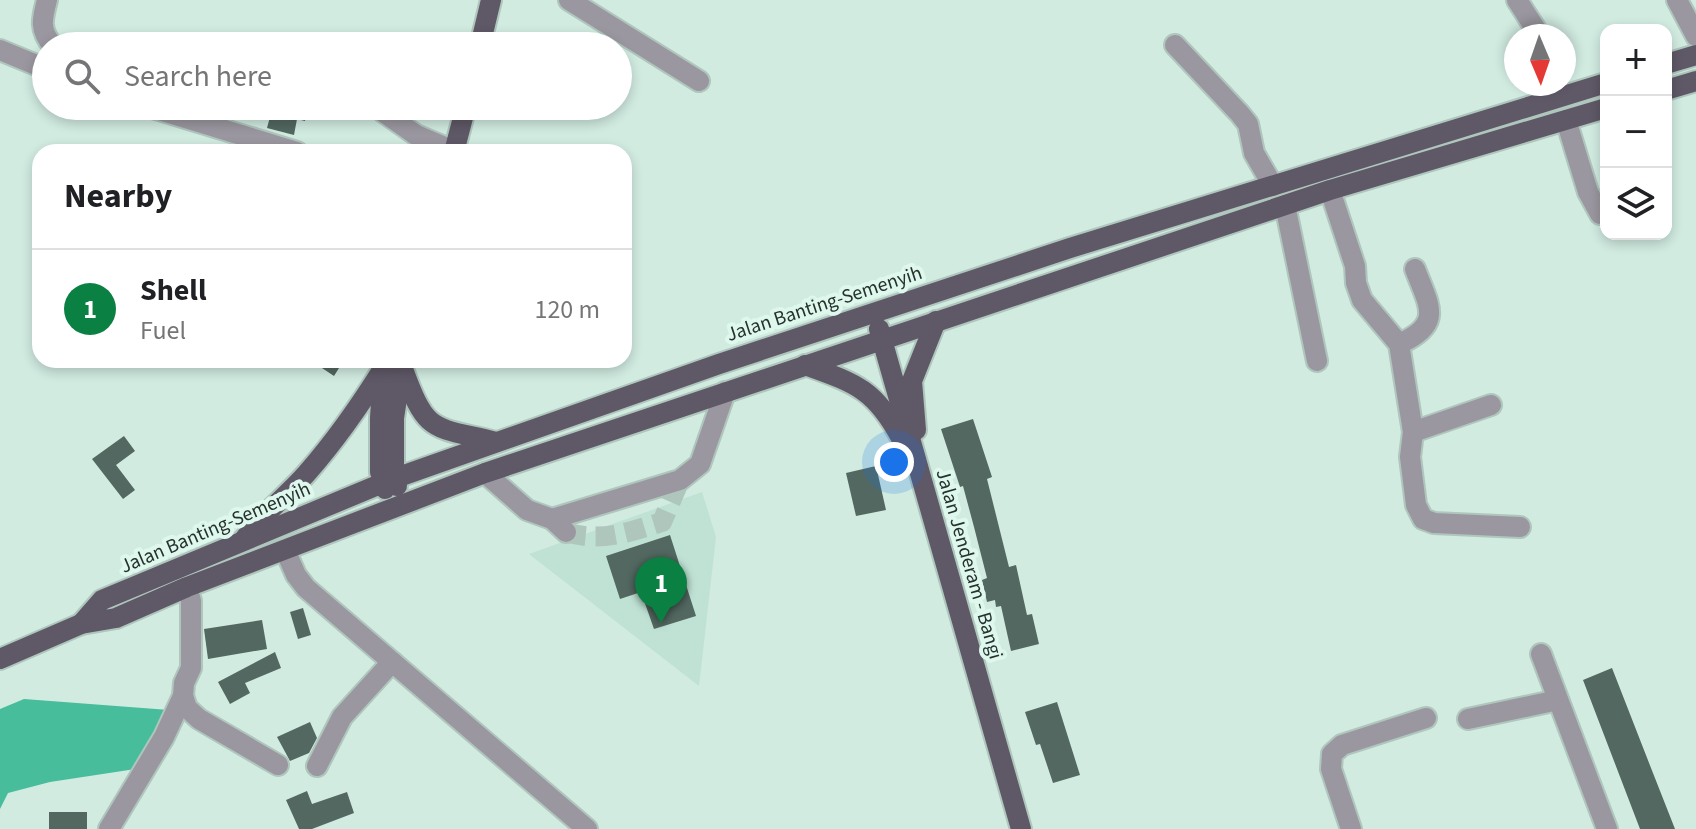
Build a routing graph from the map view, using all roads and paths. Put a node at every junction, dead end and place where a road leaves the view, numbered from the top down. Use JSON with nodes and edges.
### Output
{"nodes":[{"id":1,"x":47,"y":0,"type":"edge"},
{"id":2,"x":491,"y":0,"type":"edge"},
{"id":3,"x":569,"y":0,"type":"edge"},
{"id":4,"x":1517,"y":0,"type":"edge"},
{"id":5,"x":1677,"y":0,"type":"edge"},
{"id":6,"x":1532,"y":24,"type":"edge"},
{"id":7,"x":43,"y":32,"type":"edge"},
{"id":8,"x":483,"y":32,"type":"edge"},
{"id":9,"x":620,"y":32,"type":"edge"},
{"id":10,"x":1696,"y":36,"type":"edge"},
{"id":11,"x":632,"y":39,"type":"edge"},
{"id":12,"x":1175,"y":45,"type":"dead end"},
{"id":13,"x":0,"y":50,"type":"edge"},
{"id":14,"x":1696,"y":55,"type":"edge"},
{"id":15,"x":1672,"y":62,"type":"edge"},
{"id":16,"x":32,"y":63,"type":"edge"},
{"id":17,"x":699,"y":81,"type":"dead end"},
{"id":18,"x":1600,"y":84,"type":"edge"},
{"id":19,"x":1695,"y":86,"type":"edge"},
{"id":20,"x":1576,"y":88,"type":"edge"},
{"id":21,"x":1672,"y":89,"type":"edge"},
{"id":22,"x":1545,"y":96,"type":"edge"},
{"id":23,"x":1600,"y":110,"type":"edge"},
{"id":24,"x":192,"y":120,"type":"edge"},
{"id":25,"x":395,"y":120,"type":"edge"},
{"id":26,"x":462,"y":120,"type":"edge"},
{"id":27,"x":1566,"y":120,"type":"junction"},
{"id":28,"x":271,"y":144,"type":"edge"},
{"id":29,"x":437,"y":144,"type":"edge"},
{"id":30,"x":456,"y":144,"type":"edge"},
{"id":31,"x":1273,"y":186,"type":"junction"},
{"id":32,"x":1330,"y":190,"type":"junction"},
{"id":33,"x":1285,"y":205,"type":"junction"},
{"id":34,"x":1600,"y":214,"type":"dead end"},
{"id":35,"x":1415,"y":269,"type":"dead end"},
{"id":36,"x":874,"y":312,"type":"junction"},
{"id":37,"x":936,"y":321,"type":"junction"},
{"id":38,"x":882,"y":339,"type":"junction"},
{"id":39,"x":1399,"y":344,"type":"junction"},
{"id":40,"x":1317,"y":361,"type":"dead end"},
{"id":41,"x":805,"y":365,"type":"junction"},
{"id":42,"x":389,"y":368,"type":"edge"},
{"id":43,"x":393,"y":368,"type":"edge"},
{"id":44,"x":396,"y":368,"type":"edge"},
{"id":45,"x":725,"y":392,"type":"junction"},
{"id":46,"x":1491,"y":405,"type":"dead end"},
{"id":47,"x":1413,"y":432,"type":"junction"},
{"id":48,"x":496,"y":442,"type":"junction"},
{"id":49,"x":918,"y":469,"type":"junction"},
{"id":50,"x":478,"y":476,"type":"junction"},
{"id":51,"x":390,"y":480,"type":"junction"},
{"id":52,"x":361,"y":522,"type":"junction"},
{"id":53,"x":1520,"y":527,"type":"dead end"},
{"id":54,"x":243,"y":541,"type":"junction"},
{"id":55,"x":285,"y":550,"type":"junction"},
{"id":56,"x":187,"y":587,"type":"junction"},
{"id":57,"x":81,"y":624,"type":"junction"},
{"id":58,"x":1541,"y":654,"type":"dead end"},
{"id":59,"x":0,"y":659,"type":"edge"},
{"id":60,"x":392,"y":662,"type":"junction"},
{"id":61,"x":183,"y":696,"type":"junction"},
{"id":62,"x":1558,"y":700,"type":"junction"},
{"id":63,"x":1426,"y":718,"type":"dead end"},
{"id":64,"x":1468,"y":719,"type":"dead end"},
{"id":65,"x":278,"y":765,"type":"dead end"},
{"id":66,"x":317,"y":766,"type":"dead end"},
{"id":67,"x":109,"y":829,"type":"edge"},
{"id":68,"x":587,"y":829,"type":"edge"},
{"id":69,"x":1021,"y":829,"type":"edge"},
{"id":70,"x":1351,"y":829,"type":"edge"},
{"id":71,"x":1607,"y":829,"type":"edge"}],
"edges":[{"from":1,"to":7,"type":"street"},
{"from":2,"to":8,"type":"main road"},
{"from":3,"to":9,"type":"street"},
{"from":4,"to":6,"type":"street"},
{"from":5,"to":10,"type":"street"},
{"from":11,"to":17,"type":"street"},
{"from":12,"to":31,"type":"street"},
{"from":13,"to":16,"type":"street"},
{"from":14,"to":15,"type":"main road"},
{"from":18,"to":20,"type":"main road","name":"Jalan Banting-Semenyih"},
{"from":19,"to":21,"type":"main road"},
{"from":22,"to":31,"type":"main road","name":"Jalan Banting-Semenyih"},
{"from":23,"to":27,"type":"main road","name":"Jalan Banting-Semenyih"},
{"from":24,"to":28,"type":"street"},
{"from":25,"to":29,"type":"street"},
{"from":26,"to":30,"type":"main road"},
{"from":27,"to":32,"type":"main road","name":"Jalan Banting-Semenyih"},
{"from":27,"to":34,"type":"street"},
{"from":31,"to":36,"type":"main road","name":"Jalan Banting-Semenyih"},
{"from":32,"to":33,"type":"main road","name":"Jalan Banting-Semenyih"},
{"from":32,"to":39,"type":"street"},
{"from":33,"to":37,"type":"main road","name":"Jalan Banting-Semenyih"},
{"from":33,"to":40,"type":"street"},
{"from":35,"to":39,"type":"street"},
{"from":36,"to":38,"type":"main road","name":"Jalan Jenderam - Bangi"},
{"from":36,"to":48,"type":"main road","name":"Jalan Banting-Semenyih"},
{"from":37,"to":38,"type":"main road","name":"Jalan Banting-Semenyih"},
{"from":37,"to":49,"type":"main road"},
{"from":38,"to":41,"type":"main road","name":"Jalan Banting-Semenyih"},
{"from":38,"to":49,"type":"main road","name":"Jalan Jenderam - Bangi"},
{"from":39,"to":47,"type":"street"},
{"from":41,"to":45,"type":"main road","name":"Jalan Banting-Semenyih"},
{"from":41,"to":49,"type":"main road"},
{"from":42,"to":54,"type":"main road"},
{"from":43,"to":51,"type":"main road"},
{"from":44,"to":48,"type":"main road"},
{"from":45,"to":50,"type":"main road","name":"Jalan Banting-Semenyih"},
{"from":45,"to":50,"type":"street"},
{"from":46,"to":47,"type":"street"},
{"from":47,"to":53,"type":"street"},
{"from":48,"to":51,"type":"main road","name":"Jalan Banting-Semenyih"},
{"from":49,"to":69,"type":"main road","name":"Jalan Jenderam - Bangi"},
{"from":50,"to":51,"type":"main road"},
{"from":50,"to":52,"type":"main road","name":"Jalan Banting-Semenyih"},
{"from":51,"to":52,"type":"main road"},
{"from":51,"to":54,"type":"main road","name":"Jalan Banting-Semenyih"},
{"from":52,"to":55,"type":"main road","name":"Jalan Banting-Semenyih"},
{"from":54,"to":57,"type":"main road","name":"Jalan Banting-Semenyih"},
{"from":55,"to":56,"type":"main road","name":"Jalan Banting-Semenyih"},
{"from":55,"to":60,"type":"street"},
{"from":56,"to":57,"type":"main road","name":"Jalan Banting-Semenyih"},
{"from":56,"to":61,"type":"street"},
{"from":57,"to":59,"type":"main road","name":"Jalan Banting-Semenyih"},
{"from":58,"to":62,"type":"street"},
{"from":60,"to":66,"type":"street"},
{"from":60,"to":68,"type":"street"},
{"from":61,"to":65,"type":"street"},
{"from":61,"to":67,"type":"street"},
{"from":62,"to":64,"type":"street"},
{"from":62,"to":71,"type":"street"},
{"from":63,"to":70,"type":"street"}]}
